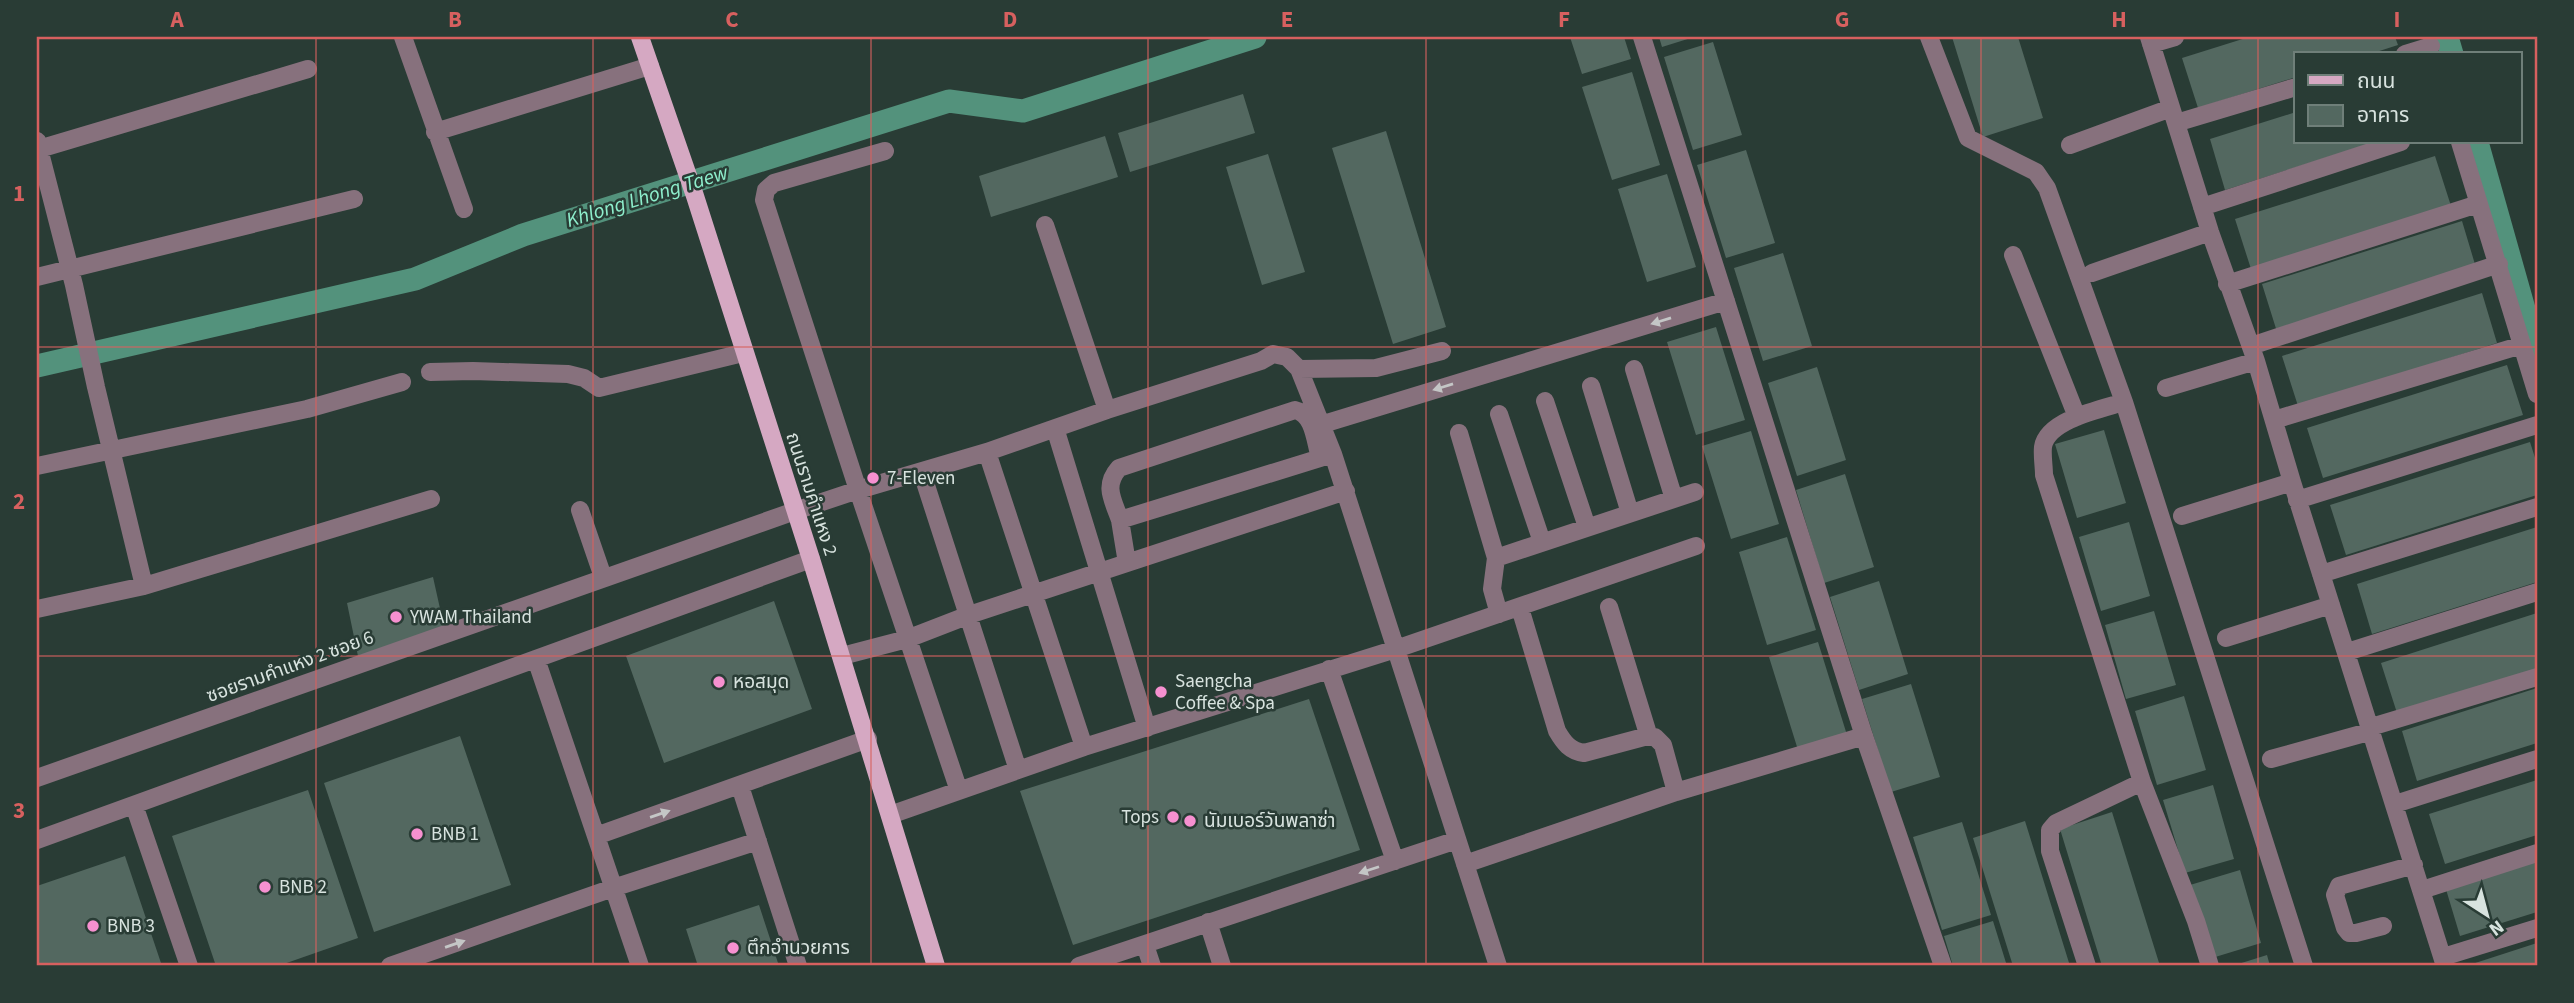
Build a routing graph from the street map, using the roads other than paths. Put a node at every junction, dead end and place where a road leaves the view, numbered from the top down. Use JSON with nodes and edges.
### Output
{"nodes":[{"id":1,"x":402,"y":37,"type":"edge"},
{"id":2,"x":640,"y":37,"type":"edge"},
{"id":3,"x":1642,"y":37,"type":"edge"},
{"id":4,"x":1929,"y":37,"type":"edge"},
{"id":5,"x":2175,"y":37,"type":"edge"},
{"id":6,"x":2150,"y":41,"type":"edge"},
{"id":7,"x":2431,"y":46,"type":"edge"},
{"id":8,"x":2412,"y":52,"type":"edge"},
{"id":9,"x":650,"y":66,"type":"junction"},
{"id":10,"x":308,"y":69,"type":"dead end"},
{"id":11,"x":2294,"y":87,"type":"edge"},
{"id":12,"x":2173,"y":116,"type":"junction"},
{"id":13,"x":435,"y":132,"type":"junction"},
{"id":14,"x":2395,"y":144,"type":"edge"},
{"id":15,"x":2461,"y":144,"type":"edge"},
{"id":16,"x":38,"y":145,"type":"edge"},
{"id":17,"x":2070,"y":145,"type":"dead end"},
{"id":18,"x":885,"y":151,"type":"dead end"},
{"id":19,"x":354,"y":199,"type":"dead end"},
{"id":20,"x":2478,"y":204,"type":"junction"},
{"id":21,"x":2202,"y":207,"type":"junction"},
{"id":22,"x":464,"y":209,"type":"dead end"},
{"id":23,"x":1045,"y":225,"type":"dead end"},
{"id":24,"x":2210,"y":232,"type":"junction"},
{"id":25,"x":2013,"y":255,"type":"dead end"},
{"id":26,"x":2499,"y":264,"type":"junction"},
{"id":27,"x":69,"y":270,"type":"junction"},
{"id":28,"x":2092,"y":273,"type":"dead end"},
{"id":29,"x":37,"y":277,"type":"edge"},
{"id":30,"x":2227,"y":284,"type":"junction"},
{"id":31,"x":1726,"y":301,"type":"junction"},
{"id":32,"x":2522,"y":345,"type":"junction"},
{"id":33,"x":1442,"y":351,"type":"dead end"},
{"id":34,"x":743,"y":353,"type":"junction"},
{"id":35,"x":2253,"y":354,"type":"junction"},
{"id":36,"x":1299,"y":369,"type":"junction"},
{"id":37,"x":1634,"y":369,"type":"dead end"},
{"id":38,"x":430,"y":372,"type":"dead end"},
{"id":39,"x":402,"y":382,"type":"dead end"},
{"id":40,"x":1591,"y":386,"type":"dead end"},
{"id":41,"x":2166,"y":388,"type":"dead end"},
{"id":42,"x":2537,"y":394,"type":"edge"},
{"id":43,"x":1545,"y":401,"type":"dead end"},
{"id":44,"x":2123,"y":402,"type":"junction"},
{"id":45,"x":1107,"y":410,"type":"junction"},
{"id":46,"x":1499,"y":414,"type":"dead end"},
{"id":47,"x":2077,"y":417,"type":"junction"},
{"id":48,"x":2274,"y":420,"type":"junction"},
{"id":49,"x":1320,"y":425,"type":"junction"},
{"id":50,"x":2537,"y":425,"type":"edge"},
{"id":51,"x":1055,"y":428,"type":"junction"},
{"id":52,"x":1459,"y":433,"type":"dead end"},
{"id":53,"x":110,"y":450,"type":"junction"},
{"id":54,"x":987,"y":452,"type":"junction"},
{"id":55,"x":1327,"y":456,"type":"junction"},
{"id":56,"x":37,"y":466,"type":"edge"},
{"id":57,"x":922,"y":473,"type":"junction"},
{"id":58,"x":858,"y":490,"type":"junction"},
{"id":59,"x":1346,"y":491,"type":"junction"},
{"id":60,"x":2294,"y":491,"type":"junction"},
{"id":61,"x":1695,"y":492,"type":"dead end"},
{"id":62,"x":431,"y":499,"type":"dead end"},
{"id":63,"x":1674,"y":499,"type":"junction"},
{"id":64,"x":2537,"y":507,"type":"edge"},
{"id":65,"x":580,"y":510,"type":"dead end"},
{"id":66,"x":795,"y":511,"type":"junction"},
{"id":67,"x":1630,"y":513,"type":"junction"},
{"id":68,"x":2182,"y":516,"type":"dead end"},
{"id":69,"x":1120,"y":520,"type":"junction"},
{"id":70,"x":1587,"y":527,"type":"junction"},
{"id":71,"x":1542,"y":542,"type":"junction"},
{"id":72,"x":1696,"y":546,"type":"dead end"},
{"id":73,"x":1496,"y":558,"type":"junction"},
{"id":74,"x":804,"y":562,"type":"junction"},
{"id":75,"x":1126,"y":563,"type":"junction"},
{"id":76,"x":1099,"y":572,"type":"junction"},
{"id":77,"x":2321,"y":574,"type":"junction"},
{"id":78,"x":603,"y":577,"type":"junction"},
{"id":79,"x":144,"y":586,"type":"junction"},
{"id":80,"x":2537,"y":592,"type":"edge"},
{"id":81,"x":1032,"y":596,"type":"junction"},
{"id":82,"x":2331,"y":605,"type":"junction"},
{"id":83,"x":1609,"y":607,"type":"dead end"},
{"id":84,"x":1520,"y":608,"type":"junction"},
{"id":85,"x":37,"y":609,"type":"edge"},
{"id":86,"x":1499,"y":614,"type":"junction"},
{"id":87,"x":969,"y":615,"type":"junction"},
{"id":88,"x":2226,"y":638,"type":"dead end"},
{"id":89,"x":907,"y":639,"type":"junction"},
{"id":90,"x":1396,"y":649,"type":"junction"},
{"id":91,"x":2347,"y":652,"type":"junction"},
{"id":92,"x":842,"y":656,"type":"junction"},
{"id":93,"x":536,"y":659,"type":"junction"},
{"id":94,"x":1329,"y":668,"type":"junction"},
{"id":95,"x":2537,"y":677,"type":"edge"},
{"id":96,"x":1147,"y":728,"type":"junction"},
{"id":97,"x":2372,"y":729,"type":"junction"},
{"id":98,"x":1864,"y":736,"type":"junction"},
{"id":99,"x":1649,"y":737,"type":"junction"},
{"id":100,"x":868,"y":739,"type":"junction"},
{"id":101,"x":1084,"y":747,"type":"junction"},
{"id":102,"x":2271,"y":759,"type":"dead end"},
{"id":103,"x":2537,"y":760,"type":"edge"},
{"id":104,"x":1018,"y":770,"type":"junction"},
{"id":105,"x":37,"y":778,"type":"edge"},
{"id":106,"x":2143,"y":782,"type":"junction"},
{"id":107,"x":740,"y":786,"type":"junction"},
{"id":108,"x":959,"y":791,"type":"junction"},
{"id":109,"x":1676,"y":792,"type":"junction"},
{"id":110,"x":2395,"y":804,"type":"junction"},
{"id":111,"x":134,"y":805,"type":"junction"},
{"id":112,"x":890,"y":815,"type":"junction"},
{"id":113,"x":596,"y":836,"type":"junction"},
{"id":114,"x":37,"y":840,"type":"edge"},
{"id":115,"x":1457,"y":840,"type":"junction"},
{"id":116,"x":758,"y":841,"type":"junction"},
{"id":117,"x":2537,"y":853,"type":"edge"},
{"id":118,"x":1395,"y":861,"type":"junction"},
{"id":119,"x":1465,"y":864,"type":"junction"},
{"id":120,"x":2414,"y":865,"type":"junction"},
{"id":121,"x":613,"y":888,"type":"junction"},
{"id":122,"x":2422,"y":890,"type":"junction"},
{"id":123,"x":1208,"y":922,"type":"junction"},
{"id":124,"x":2383,"y":926,"type":"dead end"},
{"id":125,"x":2537,"y":928,"type":"edge"},
{"id":126,"x":1145,"y":945,"type":"junction"},
{"id":127,"x":2444,"y":962,"type":"edge"},
{"id":128,"x":1085,"y":965,"type":"edge"},
{"id":129,"x":189,"y":966,"type":"edge"},
{"id":130,"x":390,"y":966,"type":"edge"},
{"id":131,"x":640,"y":966,"type":"edge"},
{"id":132,"x":798,"y":966,"type":"edge"},
{"id":133,"x":936,"y":966,"type":"edge"},
{"id":134,"x":1152,"y":966,"type":"edge"},
{"id":135,"x":1222,"y":966,"type":"edge"},
{"id":136,"x":1498,"y":966,"type":"edge"},
{"id":137,"x":1943,"y":966,"type":"edge"},
{"id":138,"x":2087,"y":966,"type":"edge"},
{"id":139,"x":2210,"y":966,"type":"edge"},
{"id":140,"x":2304,"y":966,"type":"edge"}],
"edges":[{"from":1,"to":13,"type":"street"},
{"from":2,"to":9,"type":"main road","name":"ถนนรามคำแหง 2"},
{"from":3,"to":31,"type":"street"},
{"from":4,"to":44,"type":"street"},
{"from":5,"to":6,"type":"street"},
{"from":6,"to":12,"type":"street"},
{"from":7,"to":8,"type":"street"},
{"from":9,"to":13,"type":"street"},
{"from":9,"to":34,"type":"main road","name":"ถนนรามคำแหง 2"},
{"from":10,"to":16,"type":"street"},
{"from":11,"to":12,"type":"street"},
{"from":12,"to":17,"type":"street"},
{"from":12,"to":21,"type":"street"},
{"from":13,"to":22,"type":"street"},
{"from":14,"to":21,"type":"street"},
{"from":15,"to":20,"type":"street"},
{"from":16,"to":27,"type":"street"},
{"from":18,"to":58,"type":"street"},
{"from":19,"to":27,"type":"street"},
{"from":20,"to":26,"type":"street"},
{"from":20,"to":30,"type":"street"},
{"from":21,"to":24,"type":"street"},
{"from":23,"to":45,"type":"street"},
{"from":24,"to":28,"type":"street"},
{"from":24,"to":30,"type":"street"},
{"from":25,"to":47,"type":"street"},
{"from":26,"to":32,"type":"street"},
{"from":26,"to":35,"type":"street"},
{"from":27,"to":29,"type":"street"},
{"from":27,"to":53,"type":"street"},
{"from":30,"to":35,"type":"street"},
{"from":31,"to":49,"type":"street","one_way":true},
{"from":31,"to":98,"type":"street"},
{"from":32,"to":42,"type":"street"},
{"from":32,"to":48,"type":"street"},
{"from":33,"to":36,"type":"street"},
{"from":34,"to":38,"type":"street"},
{"from":34,"to":66,"type":"main road","name":"ถนนรามคำแหง 2"},
{"from":35,"to":41,"type":"street"},
{"from":35,"to":48,"type":"street"},
{"from":36,"to":45,"type":"street","name":"ซอยรามคำแหง 2 ซอย 6"},
{"from":36,"to":49,"type":"street"},
{"from":37,"to":63,"type":"street"},
{"from":39,"to":53,"type":"street"},
{"from":40,"to":67,"type":"street"},
{"from":43,"to":70,"type":"street"},
{"from":44,"to":47,"type":"street"},
{"from":44,"to":140,"type":"street"},
{"from":45,"to":51,"type":"street","name":"ซอยรามคำแหง 2 ซอย 6"},
{"from":46,"to":71,"type":"street"},
{"from":47,"to":106,"type":"street"},
{"from":48,"to":60,"type":"street"},
{"from":49,"to":55,"type":"street"},
{"from":50,"to":60,"type":"street"},
{"from":51,"to":54,"type":"street","name":"ซอยรามคำแหง 2 ซอย 6"},
{"from":51,"to":76,"type":"street"},
{"from":52,"to":73,"type":"street"},
{"from":53,"to":56,"type":"street"},
{"from":53,"to":79,"type":"street"},
{"from":54,"to":57,"type":"street","name":"ซอยรามคำแหง 2 ซอย 6"},
{"from":54,"to":81,"type":"street"},
{"from":55,"to":59,"type":"street"},
{"from":55,"to":69,"type":"street"},
{"from":55,"to":69,"type":"street"},
{"from":57,"to":58,"type":"street","name":"ซอยรามคำแหง 2 ซอย 6"},
{"from":57,"to":87,"type":"street"},
{"from":58,"to":66,"type":"street","name":"ซอยรามคำแหง 2 ซอย 6"},
{"from":58,"to":89,"type":"street"},
{"from":59,"to":75,"type":"street"},
{"from":59,"to":90,"type":"street"},
{"from":60,"to":68,"type":"street"},
{"from":60,"to":77,"type":"street"},
{"from":61,"to":63,"type":"street"},
{"from":62,"to":79,"type":"street"},
{"from":63,"to":67,"type":"street"},
{"from":64,"to":77,"type":"street"},
{"from":65,"to":78,"type":"street"},
{"from":66,"to":74,"type":"main road","name":"ถนนรามคำแหง 2"},
{"from":66,"to":78,"type":"street","name":"ซอยรามคำแหง 2 ซอย 6"},
{"from":67,"to":70,"type":"street"},
{"from":69,"to":75,"type":"street"},
{"from":70,"to":71,"type":"street"},
{"from":71,"to":73,"type":"street"},
{"from":72,"to":84,"type":"street"},
{"from":73,"to":86,"type":"street"},
{"from":74,"to":92,"type":"main road","name":"ถนนรามคำแหง 2"},
{"from":74,"to":93,"type":"street"},
{"from":75,"to":76,"type":"street"},
{"from":76,"to":81,"type":"street"},
{"from":76,"to":96,"type":"street"},
{"from":77,"to":82,"type":"street"},
{"from":78,"to":105,"type":"street","name":"ซอยรามคำแหง 2 ซอย 6"},
{"from":79,"to":85,"type":"street"},
{"from":80,"to":91,"type":"street"},
{"from":81,"to":87,"type":"street"},
{"from":81,"to":101,"type":"street"},
{"from":82,"to":88,"type":"street"},
{"from":82,"to":91,"type":"street"},
{"from":83,"to":99,"type":"street"},
{"from":84,"to":86,"type":"street"},
{"from":84,"to":99,"type":"street"},
{"from":86,"to":90,"type":"street"},
{"from":87,"to":89,"type":"street"},
{"from":87,"to":104,"type":"street"},
{"from":89,"to":92,"type":"street"},
{"from":89,"to":108,"type":"street"},
{"from":90,"to":94,"type":"street"},
{"from":90,"to":115,"type":"street"},
{"from":91,"to":97,"type":"street"},
{"from":92,"to":100,"type":"main road","name":"ถนนรามคำแหง 2"},
{"from":93,"to":111,"type":"street"},
{"from":93,"to":113,"type":"street"},
{"from":94,"to":96,"type":"street"},
{"from":94,"to":118,"type":"street"},
{"from":95,"to":97,"type":"street"},
{"from":96,"to":101,"type":"street"},
{"from":97,"to":102,"type":"street"},
{"from":97,"to":110,"type":"street"},
{"from":98,"to":109,"type":"street"},
{"from":98,"to":137,"type":"street"},
{"from":99,"to":109,"type":"street"},
{"from":100,"to":107,"type":"street"},
{"from":100,"to":112,"type":"main road","name":"ถนนรามคำแหง 2"},
{"from":101,"to":104,"type":"street"},
{"from":103,"to":110,"type":"street"},
{"from":104,"to":108,"type":"street"},
{"from":106,"to":138,"type":"street"},
{"from":106,"to":139,"type":"street"},
{"from":113,"to":107,"type":"street","one_way":true},
{"from":107,"to":116,"type":"street"},
{"from":108,"to":112,"type":"street"},
{"from":109,"to":119,"type":"street"},
{"from":110,"to":120,"type":"street"},
{"from":111,"to":114,"type":"street"},
{"from":111,"to":129,"type":"street"},
{"from":112,"to":133,"type":"main road","name":"ถนนรามคำแหง 2"},
{"from":113,"to":121,"type":"street"},
{"from":115,"to":118,"type":"street"},
{"from":115,"to":119,"type":"street"},
{"from":116,"to":121,"type":"street"},
{"from":116,"to":132,"type":"street"},
{"from":117,"to":122,"type":"street"},
{"from":118,"to":123,"type":"street","one_way":true},
{"from":119,"to":136,"type":"street"},
{"from":120,"to":122,"type":"street"},
{"from":120,"to":124,"type":"street"},
{"from":130,"to":121,"type":"street","one_way":true},
{"from":121,"to":131,"type":"street"},
{"from":122,"to":127,"type":"street"},
{"from":123,"to":126,"type":"street"},
{"from":123,"to":135,"type":"street"},
{"from":125,"to":127,"type":"street"},
{"from":126,"to":128,"type":"street"},
{"from":126,"to":134,"type":"street"}]}
